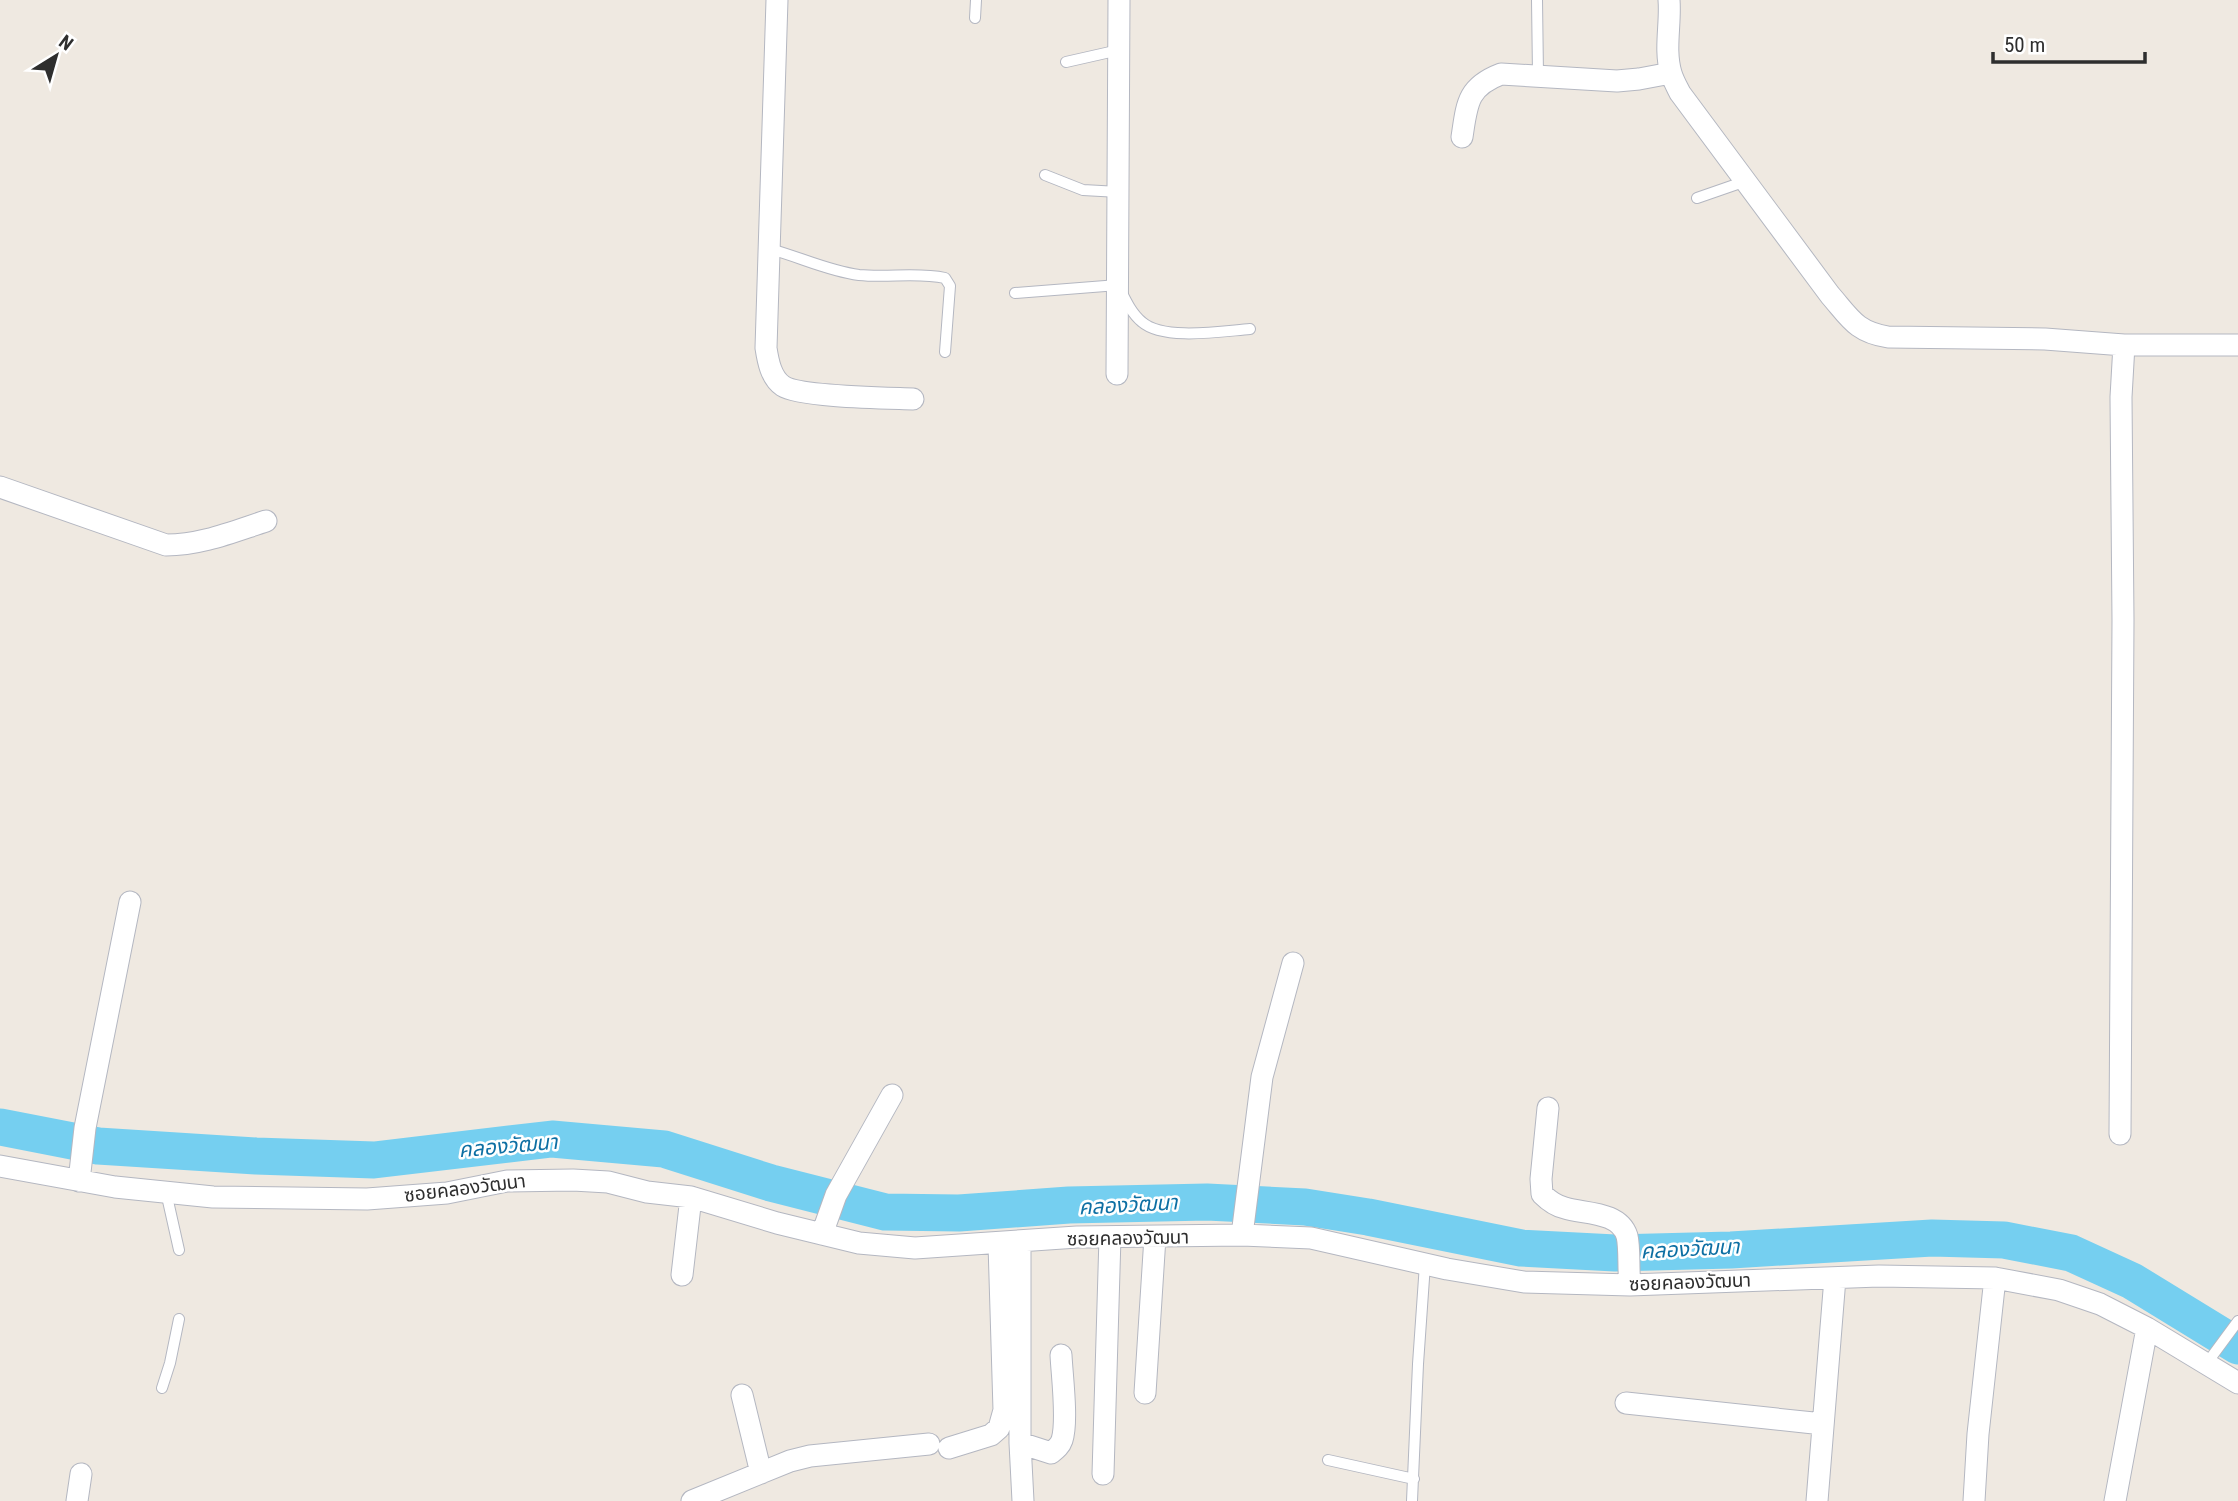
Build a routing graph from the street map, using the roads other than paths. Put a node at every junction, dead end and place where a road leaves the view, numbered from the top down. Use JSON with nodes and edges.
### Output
{"nodes":[{"id":1,"x":777,"y":0,"type":"edge"},
{"id":2,"x":975,"y":0,"type":"edge"},
{"id":3,"x":1119,"y":0,"type":"edge"},
{"id":4,"x":1536,"y":0,"type":"edge"},
{"id":5,"x":1669,"y":0,"type":"edge"},
{"id":6,"x":975,"y":18,"type":"dead end"},
{"id":7,"x":1119,"y":50,"type":"junction"},
{"id":8,"x":1066,"y":62,"type":"dead end"},
{"id":9,"x":1671,"y":73,"type":"junction"},
{"id":10,"x":1538,"y":74,"type":"junction"},
{"id":11,"x":1462,"y":137,"type":"dead end"},
{"id":12,"x":1045,"y":175,"type":"dead end"},
{"id":13,"x":1746,"y":181,"type":"junction"},
{"id":14,"x":1119,"y":192,"type":"junction"},
{"id":15,"x":1697,"y":198,"type":"dead end"},
{"id":16,"x":770,"y":249,"type":"junction"},
{"id":17,"x":1118,"y":285,"type":"junction"},
{"id":18,"x":1015,"y":293,"type":"dead end"},
{"id":19,"x":1250,"y":329,"type":"dead end"},
{"id":20,"x":2124,"y":345,"type":"junction"},
{"id":21,"x":2238,"y":345,"type":"edge"},
{"id":22,"x":945,"y":352,"type":"dead end"},
{"id":23,"x":1117,"y":374,"type":"dead end"},
{"id":24,"x":913,"y":399,"type":"dead end"},
{"id":25,"x":0,"y":487,"type":"edge"},
{"id":26,"x":265,"y":522,"type":"dead end"},
{"id":27,"x":130,"y":902,"type":"dead end"},
{"id":28,"x":1293,"y":962,"type":"dead end"},
{"id":29,"x":892,"y":1095,"type":"dead end"},
{"id":30,"x":1548,"y":1108,"type":"dead end"},
{"id":31,"x":2120,"y":1134,"type":"dead end"},
{"id":32,"x":0,"y":1166,"type":"edge"},
{"id":33,"x":79,"y":1181,"type":"junction"},
{"id":34,"x":166,"y":1192,"type":"junction"},
{"id":35,"x":691,"y":1197,"type":"junction"},
{"id":36,"x":1243,"y":1225,"type":"junction"},
{"id":37,"x":824,"y":1228,"type":"junction"},
{"id":38,"x":1110,"y":1237,"type":"junction"},
{"id":39,"x":1155,"y":1237,"type":"junction"},
{"id":40,"x":1009,"y":1243,"type":"junction"},
{"id":41,"x":179,"y":1250,"type":"dead end"},
{"id":42,"x":1425,"y":1264,"type":"junction"},
{"id":43,"x":682,"y":1275,"type":"dead end"},
{"id":44,"x":1628,"y":1275,"type":"junction"},
{"id":45,"x":1835,"y":1278,"type":"junction"},
{"id":46,"x":1995,"y":1278,"type":"junction"},
{"id":47,"x":179,"y":1319,"type":"dead end"},
{"id":48,"x":2238,"y":1322,"type":"edge"},
{"id":49,"x":2147,"y":1328,"type":"junction"},
{"id":50,"x":1061,"y":1354,"type":"dead end"},
{"id":51,"x":2211,"y":1358,"type":"junction"},
{"id":52,"x":2238,"y":1383,"type":"edge"},
{"id":53,"x":162,"y":1388,"type":"dead end"},
{"id":54,"x":1145,"y":1393,"type":"dead end"},
{"id":55,"x":742,"y":1395,"type":"dead end"},
{"id":56,"x":1626,"y":1403,"type":"dead end"},
{"id":57,"x":1823,"y":1424,"type":"junction"},
{"id":58,"x":1020,"y":1443,"type":"junction"},
{"id":59,"x":1328,"y":1460,"type":"dead end"},
{"id":60,"x":761,"y":1473,"type":"junction"},
{"id":61,"x":80,"y":1474,"type":"dead end"},
{"id":62,"x":1103,"y":1474,"type":"dead end"},
{"id":63,"x":1413,"y":1479,"type":"junction"},
{"id":64,"x":77,"y":1501,"type":"edge"},
{"id":65,"x":692,"y":1501,"type":"edge"},
{"id":66,"x":1023,"y":1501,"type":"edge"},
{"id":67,"x":1412,"y":1501,"type":"edge"},
{"id":68,"x":1817,"y":1501,"type":"edge"},
{"id":69,"x":1974,"y":1501,"type":"edge"},
{"id":70,"x":2115,"y":1501,"type":"edge"}],
"edges":[{"from":1,"to":16,"type":"street"},
{"from":2,"to":6,"type":"lane"},
{"from":3,"to":7,"type":"street"},
{"from":4,"to":10,"type":"lane"},
{"from":5,"to":9,"type":"street"},
{"from":7,"to":8,"type":"lane"},
{"from":7,"to":14,"type":"street"},
{"from":9,"to":10,"type":"street"},
{"from":9,"to":13,"type":"street"},
{"from":10,"to":11,"type":"street"},
{"from":12,"to":14,"type":"lane"},
{"from":13,"to":15,"type":"lane"},
{"from":13,"to":20,"type":"street"},
{"from":14,"to":17,"type":"street"},
{"from":16,"to":22,"type":"lane"},
{"from":16,"to":24,"type":"street"},
{"from":17,"to":18,"type":"lane"},
{"from":17,"to":19,"type":"lane"},
{"from":17,"to":23,"type":"street"},
{"from":20,"to":21,"type":"street"},
{"from":20,"to":31,"type":"street"},
{"from":25,"to":26,"type":"street"},
{"from":27,"to":33,"type":"street"},
{"from":28,"to":36,"type":"street"},
{"from":29,"to":37,"type":"street"},
{"from":30,"to":44,"type":"street"},
{"from":32,"to":33,"type":"street","name":"ซอยคลองวัฒนา"},
{"from":33,"to":34,"type":"street","name":"ซอยคลองวัฒนา"},
{"from":34,"to":35,"type":"street","name":"ซอยคลองวัฒนา"},
{"from":34,"to":41,"type":"lane"},
{"from":35,"to":37,"type":"street","name":"ซอยคลองวัฒนา"},
{"from":35,"to":43,"type":"street"},
{"from":36,"to":39,"type":"street","name":"ซอยคลองวัฒนา"},
{"from":36,"to":42,"type":"street","name":"ซอยคลองวัฒนา"},
{"from":37,"to":40,"type":"street","name":"ซอยคลองวัฒนา"},
{"from":38,"to":39,"type":"street","name":"ซอยคลองวัฒนา"},
{"from":38,"to":40,"type":"street","name":"ซอยคลองวัฒนา"},
{"from":38,"to":62,"type":"street"},
{"from":39,"to":54,"type":"street"},
{"from":40,"to":58,"type":"street"},
{"from":40,"to":60,"type":"street"},
{"from":42,"to":44,"type":"street","name":"ซอยคลองวัฒนา"},
{"from":42,"to":63,"type":"lane"},
{"from":44,"to":45,"type":"street","name":"ซอยคลองวัฒนา"},
{"from":45,"to":46,"type":"street","name":"ซอยคลองวัฒนา"},
{"from":45,"to":57,"type":"street"},
{"from":46,"to":49,"type":"street","name":"ซอยคลองวัฒนา"},
{"from":46,"to":69,"type":"street"},
{"from":47,"to":53,"type":"lane"},
{"from":48,"to":51,"type":"lane"},
{"from":49,"to":51,"type":"street","name":"ซอยคลองวัฒนา"},
{"from":49,"to":70,"type":"street"},
{"from":50,"to":58,"type":"street"},
{"from":51,"to":52,"type":"street","name":"ซอยคลองวัฒนา"},
{"from":55,"to":60,"type":"street"},
{"from":56,"to":57,"type":"street"},
{"from":57,"to":68,"type":"street"},
{"from":58,"to":66,"type":"street"},
{"from":59,"to":63,"type":"lane"},
{"from":60,"to":65,"type":"street"},
{"from":61,"to":64,"type":"street"},
{"from":63,"to":67,"type":"lane"}]}
